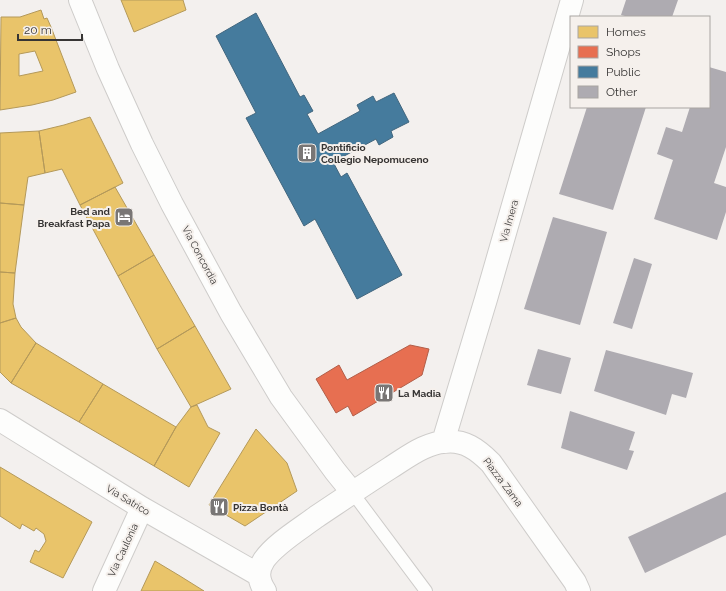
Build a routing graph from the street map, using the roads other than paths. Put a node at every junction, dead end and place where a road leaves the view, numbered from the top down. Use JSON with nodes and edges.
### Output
{"nodes":[{"id":1,"x":80,"y":0,"type":"edge"},
{"id":2,"x":572,"y":0,"type":"edge"},
{"id":3,"x":0,"y":420,"type":"edge"},
{"id":4,"x":443,"y":442,"type":"junction"},
{"id":5,"x":352,"y":492,"type":"junction"},
{"id":6,"x":142,"y":508,"type":"junction"},
{"id":7,"x":262,"y":583,"type":"edge"},
{"id":8,"x":104,"y":591,"type":"edge"},
{"id":9,"x":426,"y":591,"type":"edge"},
{"id":10,"x":579,"y":591,"type":"edge"}],
"edges":[{"from":1,"to":5,"type":"street","name":"Via Concordia"},
{"from":2,"to":4,"type":"street","name":"Via Imera"},
{"from":3,"to":6,"type":"street","name":"Via Satrico"},
{"from":4,"to":5,"type":"street","name":"Piazza Zama"},
{"from":4,"to":10,"type":"street","name":"Piazza Zama"},
{"from":5,"to":7,"type":"street","name":"Piazza Zama"},
{"from":5,"to":9,"type":"lane"},
{"from":6,"to":7,"type":"street","name":"Via Satrico"},
{"from":6,"to":8,"type":"street","name":"Via Caulonia"}]}
